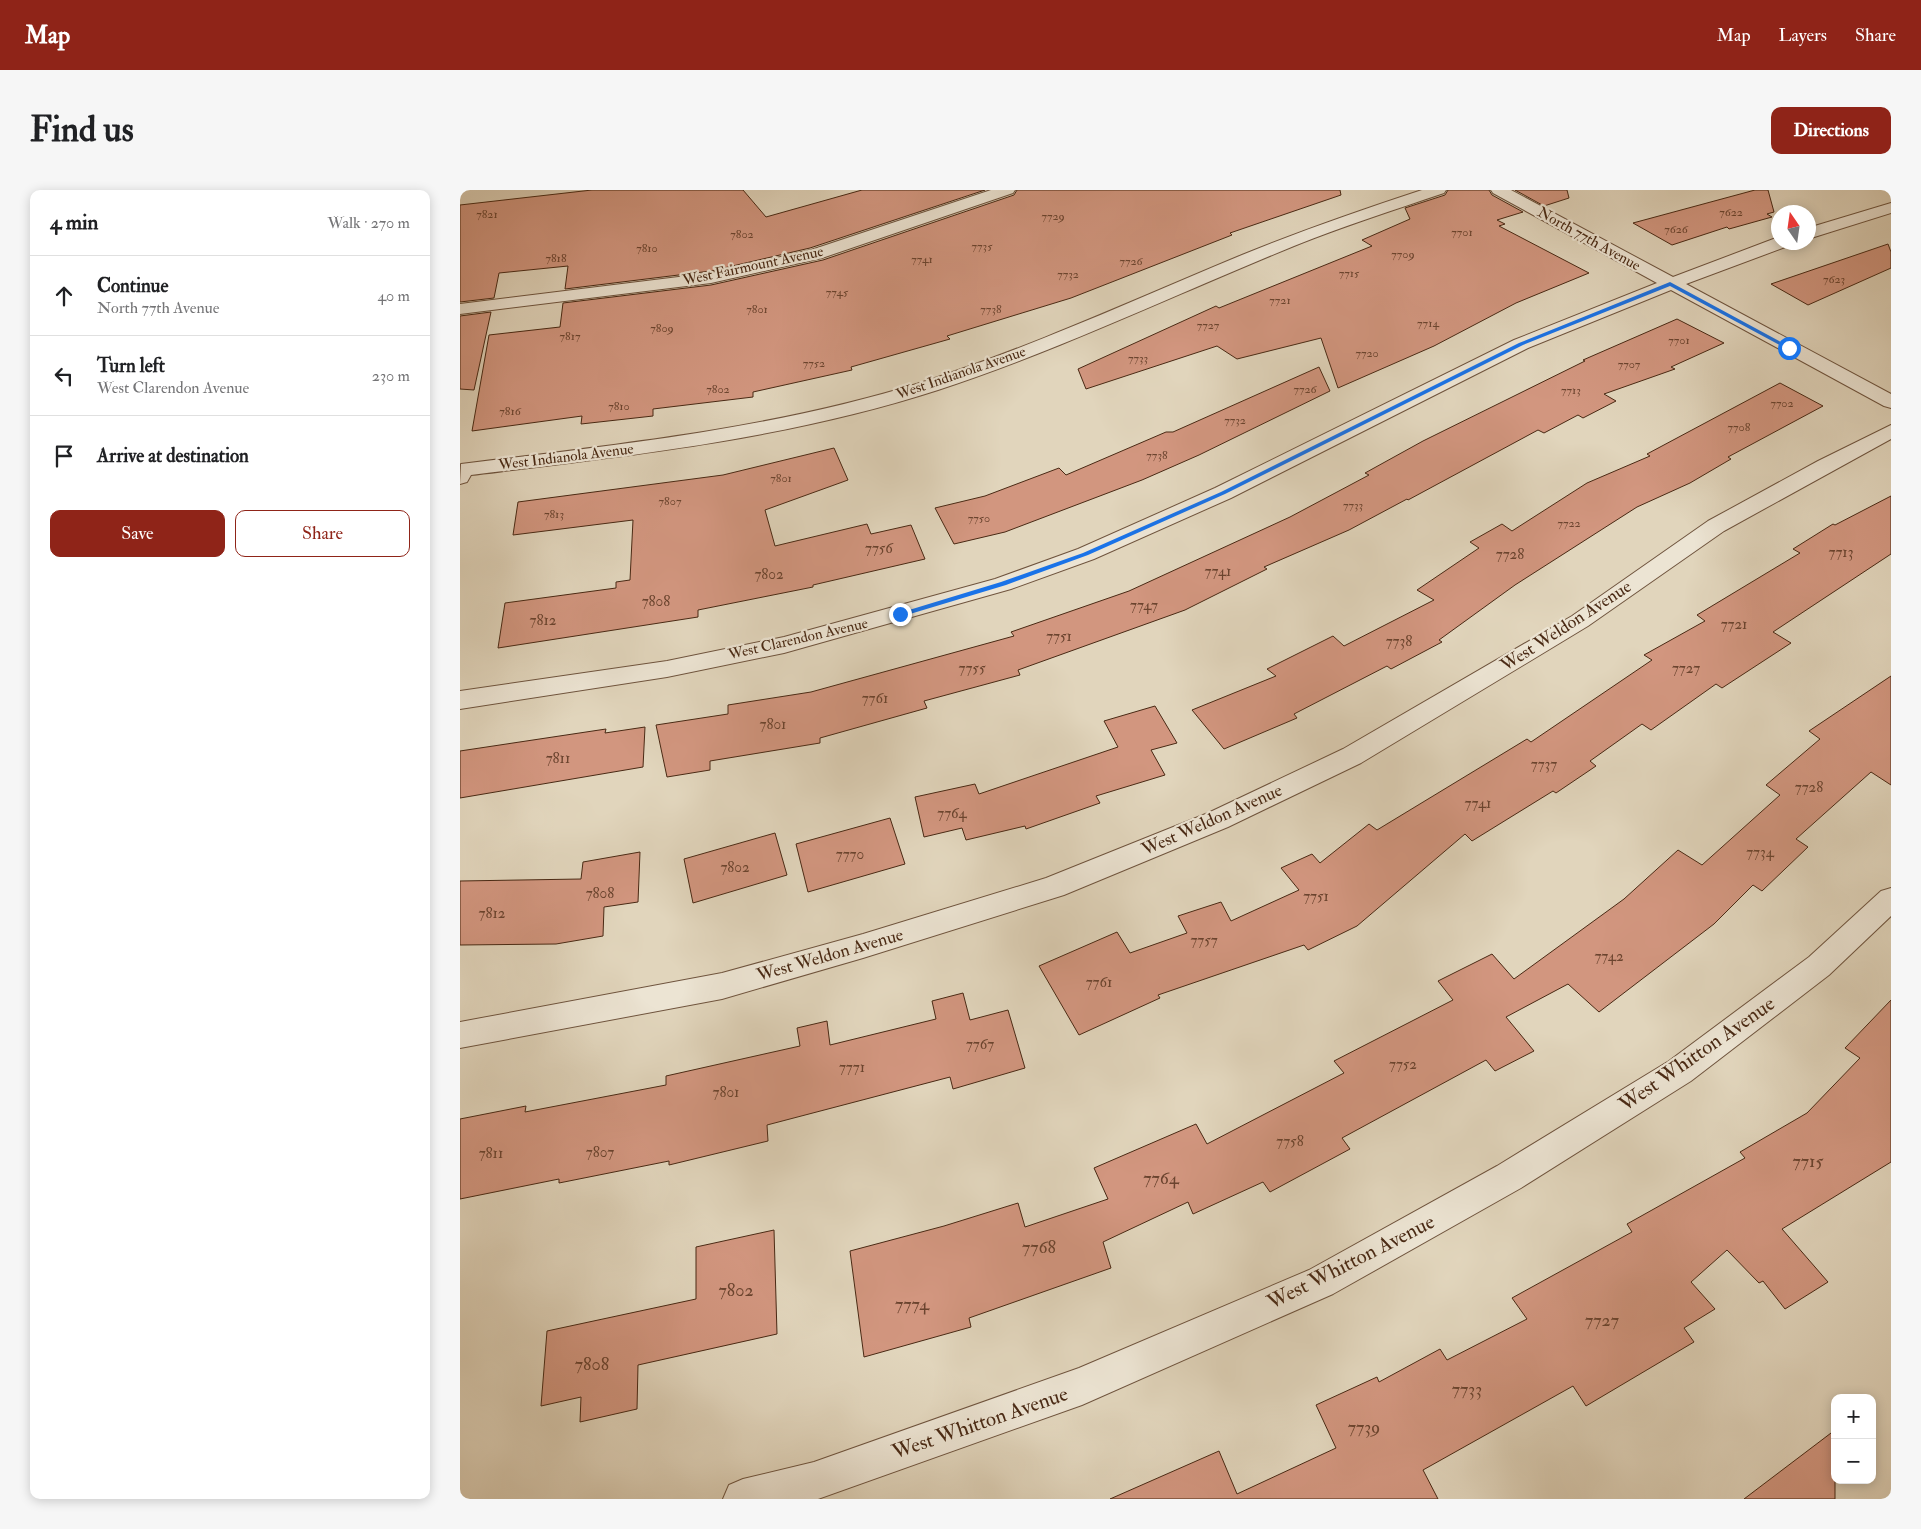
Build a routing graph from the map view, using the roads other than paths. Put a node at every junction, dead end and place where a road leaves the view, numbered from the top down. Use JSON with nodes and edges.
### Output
{"nodes":[{"id":1,"x":1007,"y":190,"type":"edge"},
{"id":2,"x":1438,"y":190,"type":"edge"},
{"id":3,"x":1499,"y":190,"type":"edge"},
{"id":4,"x":1891,"y":208,"type":"edge"},
{"id":5,"x":1816,"y":231,"type":"edge"},
{"id":6,"x":1771,"y":246,"type":"edge"},
{"id":7,"x":1670,"y":284,"type":"junction"},
{"id":8,"x":460,"y":309,"type":"edge"},
{"id":9,"x":1891,"y":402,"type":"edge"},
{"id":10,"x":1891,"y":432,"type":"edge"},
{"id":11,"x":461,"y":474,"type":"edge"},
{"id":12,"x":460,"y":700,"type":"edge"},
{"id":13,"x":1891,"y":899,"type":"edge"},
{"id":14,"x":460,"y":1035,"type":"edge"},
{"id":15,"x":743,"y":1499,"type":"edge"}],
"edges":[{"from":1,"to":8,"type":"street","name":"West Fairmount Avenue"},
{"from":2,"to":11,"type":"street","name":"West Indianola Avenue"},
{"from":3,"to":7,"type":"street","name":"North 77th Avenue"},
{"from":4,"to":5,"type":"street"},
{"from":6,"to":7,"type":"street","name":"West Clarendon Avenue"},
{"from":7,"to":9,"type":"street","name":"North 77th Avenue"},
{"from":7,"to":12,"type":"street","name":"West Clarendon Avenue"},
{"from":10,"to":14,"type":"street","name":"West Weldon Avenue"},
{"from":13,"to":15,"type":"street","name":"West Whitton Avenue"}]}
